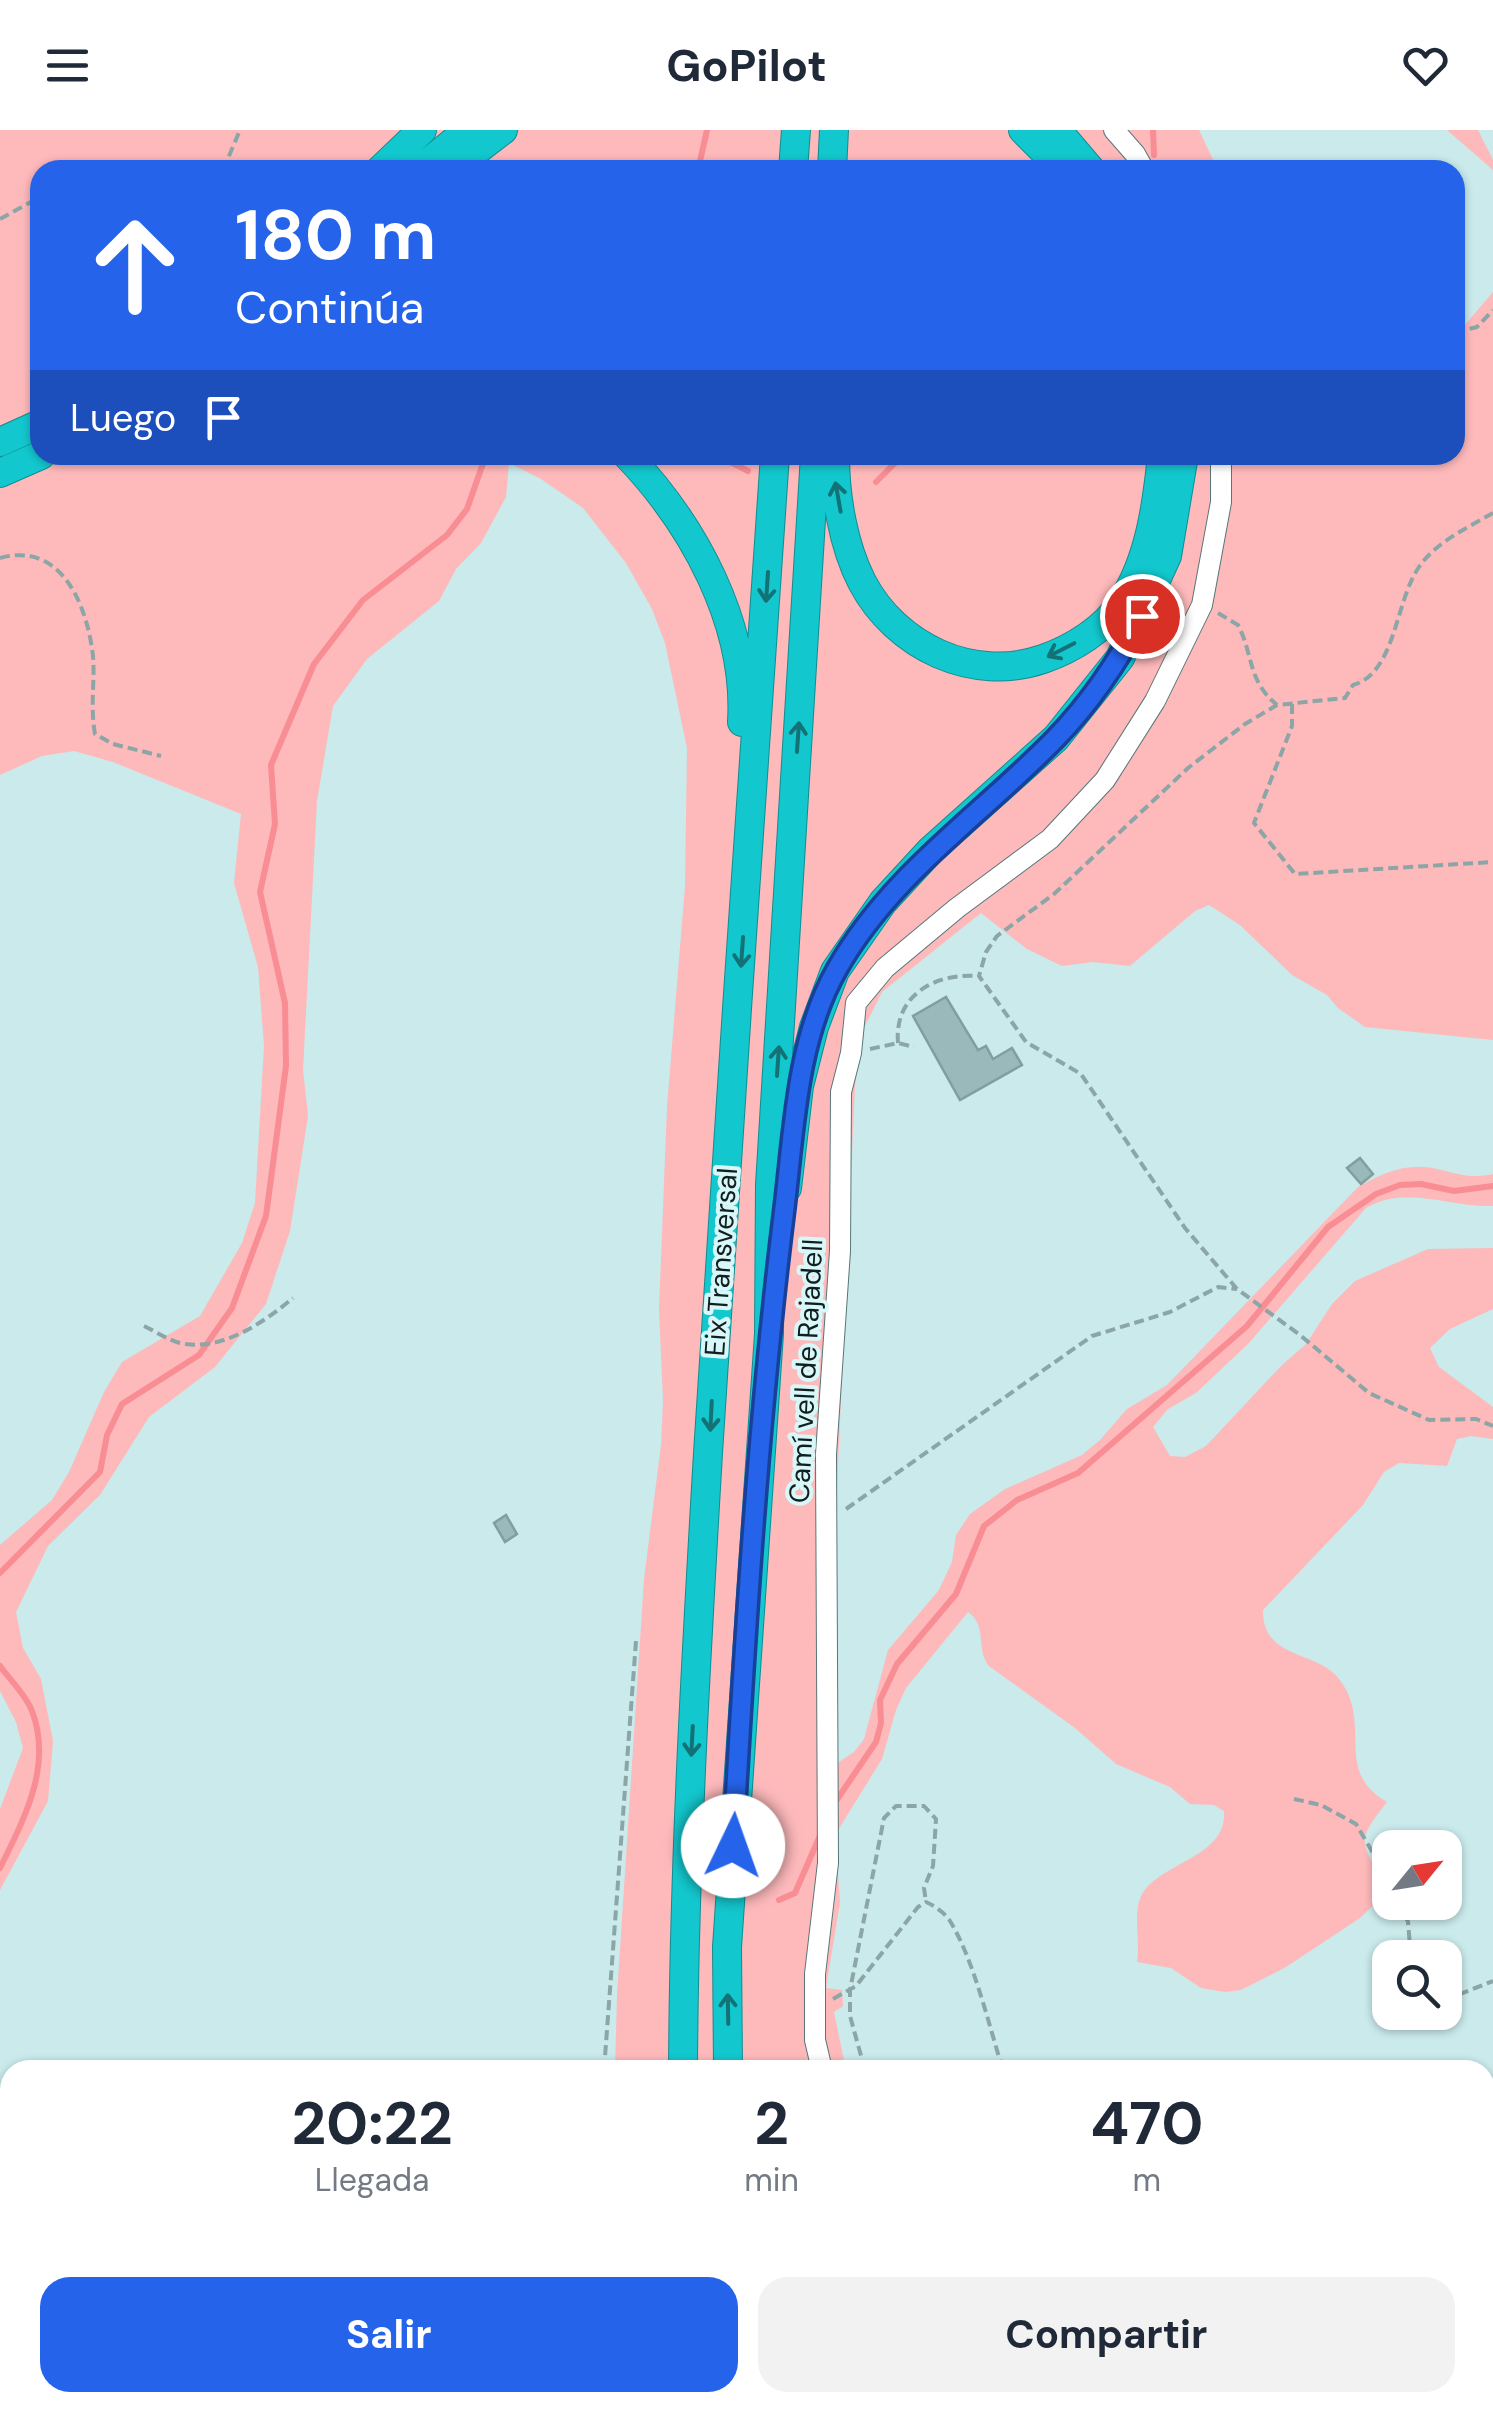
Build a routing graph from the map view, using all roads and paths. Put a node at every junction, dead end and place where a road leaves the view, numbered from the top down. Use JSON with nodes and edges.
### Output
{"nodes":[{"id":1,"x":240,"y":130,"type":"edge"},
{"id":2,"x":422,"y":130,"type":"edge"},
{"id":3,"x":468,"y":130,"type":"edge"},
{"id":4,"x":503,"y":130,"type":"edge"},
{"id":5,"x":796,"y":130,"type":"edge"},
{"id":6,"x":834,"y":130,"type":"edge"},
{"id":7,"x":1024,"y":130,"type":"edge"},
{"id":8,"x":1056,"y":130,"type":"edge"},
{"id":9,"x":1114,"y":130,"type":"edge"},
{"id":10,"x":227,"y":160,"type":"edge"},
{"id":11,"x":390,"y":160,"type":"edge"},
{"id":12,"x":431,"y":160,"type":"edge"},
{"id":13,"x":464,"y":160,"type":"edge"},
{"id":14,"x":794,"y":160,"type":"edge"},
{"id":15,"x":832,"y":160,"type":"edge"},
{"id":16,"x":1052,"y":160,"type":"edge"},
{"id":17,"x":1082,"y":160,"type":"edge"},
{"id":18,"x":1138,"y":160,"type":"edge"},
{"id":19,"x":30,"y":202,"type":"edge"},
{"id":20,"x":0,"y":219,"type":"edge"},
{"id":21,"x":1493,"y":310,"type":"edge"},
{"id":22,"x":1465,"y":330,"type":"edge"},
{"id":23,"x":30,"y":428,"type":"edge"},
{"id":24,"x":0,"y":442,"type":"edge"},
{"id":25,"x":30,"y":460,"type":"edge"},
{"id":26,"x":637,"y":465,"type":"edge"},
{"id":27,"x":774,"y":465,"type":"edge"},
{"id":28,"x":814,"y":465,"type":"edge"},
{"id":29,"x":835,"y":465,"type":"edge"},
{"id":30,"x":1161,"y":465,"type":"edge"},
{"id":31,"x":1182,"y":465,"type":"edge"},
{"id":32,"x":1221,"y":465,"type":"edge"},
{"id":33,"x":0,"y":473,"type":"edge"},
{"id":34,"x":1493,"y":512,"type":"edge"},
{"id":35,"x":0,"y":558,"type":"edge"},
{"id":36,"x":1202,"y":604,"type":"junction"},
{"id":37,"x":1292,"y":704,"type":"junction"},
{"id":38,"x":1277,"y":705,"type":"junction"},
{"id":39,"x":161,"y":756,"type":"dead end"},
{"id":40,"x":749,"y":855,"type":"junction"},
{"id":41,"x":1493,"y":862,"type":"edge"},
{"id":42,"x":978,"y":976,"type":"junction"},
{"id":43,"x":898,"y":1042,"type":"junction"},
{"id":44,"x":914,"y":1047,"type":"dead end"},
{"id":45,"x":851,"y":1053,"type":"junction"},
{"id":46,"x":1237,"y":1289,"type":"junction"},
{"id":47,"x":293,"y":1298,"type":"dead end"},
{"id":48,"x":144,"y":1326,"type":"dead end"},
{"id":49,"x":770,"y":1334,"type":"junction"},
{"id":50,"x":1493,"y":1426,"type":"edge"},
{"id":51,"x":826,"y":1523,"type":"junction"},
{"id":52,"x":636,"y":1641,"type":"dead end"},
{"id":53,"x":1294,"y":1800,"type":"dead end"},
{"id":54,"x":1372,"y":1851,"type":"edge"},
{"id":55,"x":926,"y":1902,"type":"junction"},
{"id":56,"x":1493,"y":1981,"type":"edge"},
{"id":57,"x":850,"y":1990,"type":"junction"},
{"id":58,"x":1462,"y":1993,"type":"edge"},
{"id":59,"x":842,"y":1995,"type":"dead end"},
{"id":60,"x":605,"y":2060,"type":"edge"},
{"id":61,"x":684,"y":2060,"type":"edge"},
{"id":62,"x":728,"y":2060,"type":"edge"},
{"id":63,"x":820,"y":2060,"type":"edge"},
{"id":64,"x":862,"y":2060,"type":"edge"},
{"id":65,"x":1000,"y":2060,"type":"edge"}],
"edges":[{"from":1,"to":10,"type":"path"},
{"from":2,"to":11,"type":"highway"},
{"from":3,"to":12,"type":"highway"},
{"from":4,"to":13,"type":"highway"},
{"from":5,"to":14,"type":"highway"},
{"from":6,"to":15,"type":"highway"},
{"from":7,"to":16,"type":"highway"},
{"from":8,"to":17,"type":"highway"},
{"from":9,"to":18,"type":"street"},
{"from":19,"to":20,"type":"path"},
{"from":21,"to":22,"type":"path"},
{"from":23,"to":24,"type":"highway"},
{"from":25,"to":33,"type":"highway"},
{"from":26,"to":40,"type":"highway"},
{"from":27,"to":40,"type":"highway","name":"Eix Transversal","one_way":true},
{"from":49,"to":28,"type":"highway","name":"Eix Transversal","one_way":true},
{"from":30,"to":29,"type":"highway","one_way":true},
{"from":31,"to":49,"type":"highway"},
{"from":32,"to":36,"type":"street","name":"Camí vell de Rajadell"},
{"from":34,"to":37,"type":"path"},
{"from":35,"to":39,"type":"path"},
{"from":36,"to":38,"type":"path"},
{"from":36,"to":45,"type":"street","name":"Camí vell de Rajadell"},
{"from":37,"to":38,"type":"path"},
{"from":37,"to":41,"type":"path"},
{"from":38,"to":42,"type":"path"},
{"from":40,"to":61,"type":"highway","name":"Eix Transversal","one_way":true},
{"from":42,"to":43,"type":"path"},
{"from":42,"to":46,"type":"path"},
{"from":43,"to":44,"type":"path"},
{"from":43,"to":45,"type":"path"},
{"from":45,"to":51,"type":"street","name":"Camí vell de Rajadell"},
{"from":46,"to":50,"type":"path"},
{"from":46,"to":51,"type":"path"},
{"from":47,"to":48,"type":"path"},
{"from":62,"to":49,"type":"highway","name":"Eix Transversal","one_way":true},
{"from":51,"to":63,"type":"street","name":"Camí vell de Rajadell"},
{"from":52,"to":60,"type":"path"},
{"from":53,"to":54,"type":"path"},
{"from":55,"to":57,"type":"path"},
{"from":55,"to":57,"type":"path"},
{"from":55,"to":65,"type":"path"},
{"from":56,"to":58,"type":"path"},
{"from":57,"to":59,"type":"path"},
{"from":57,"to":64,"type":"path"}]}
